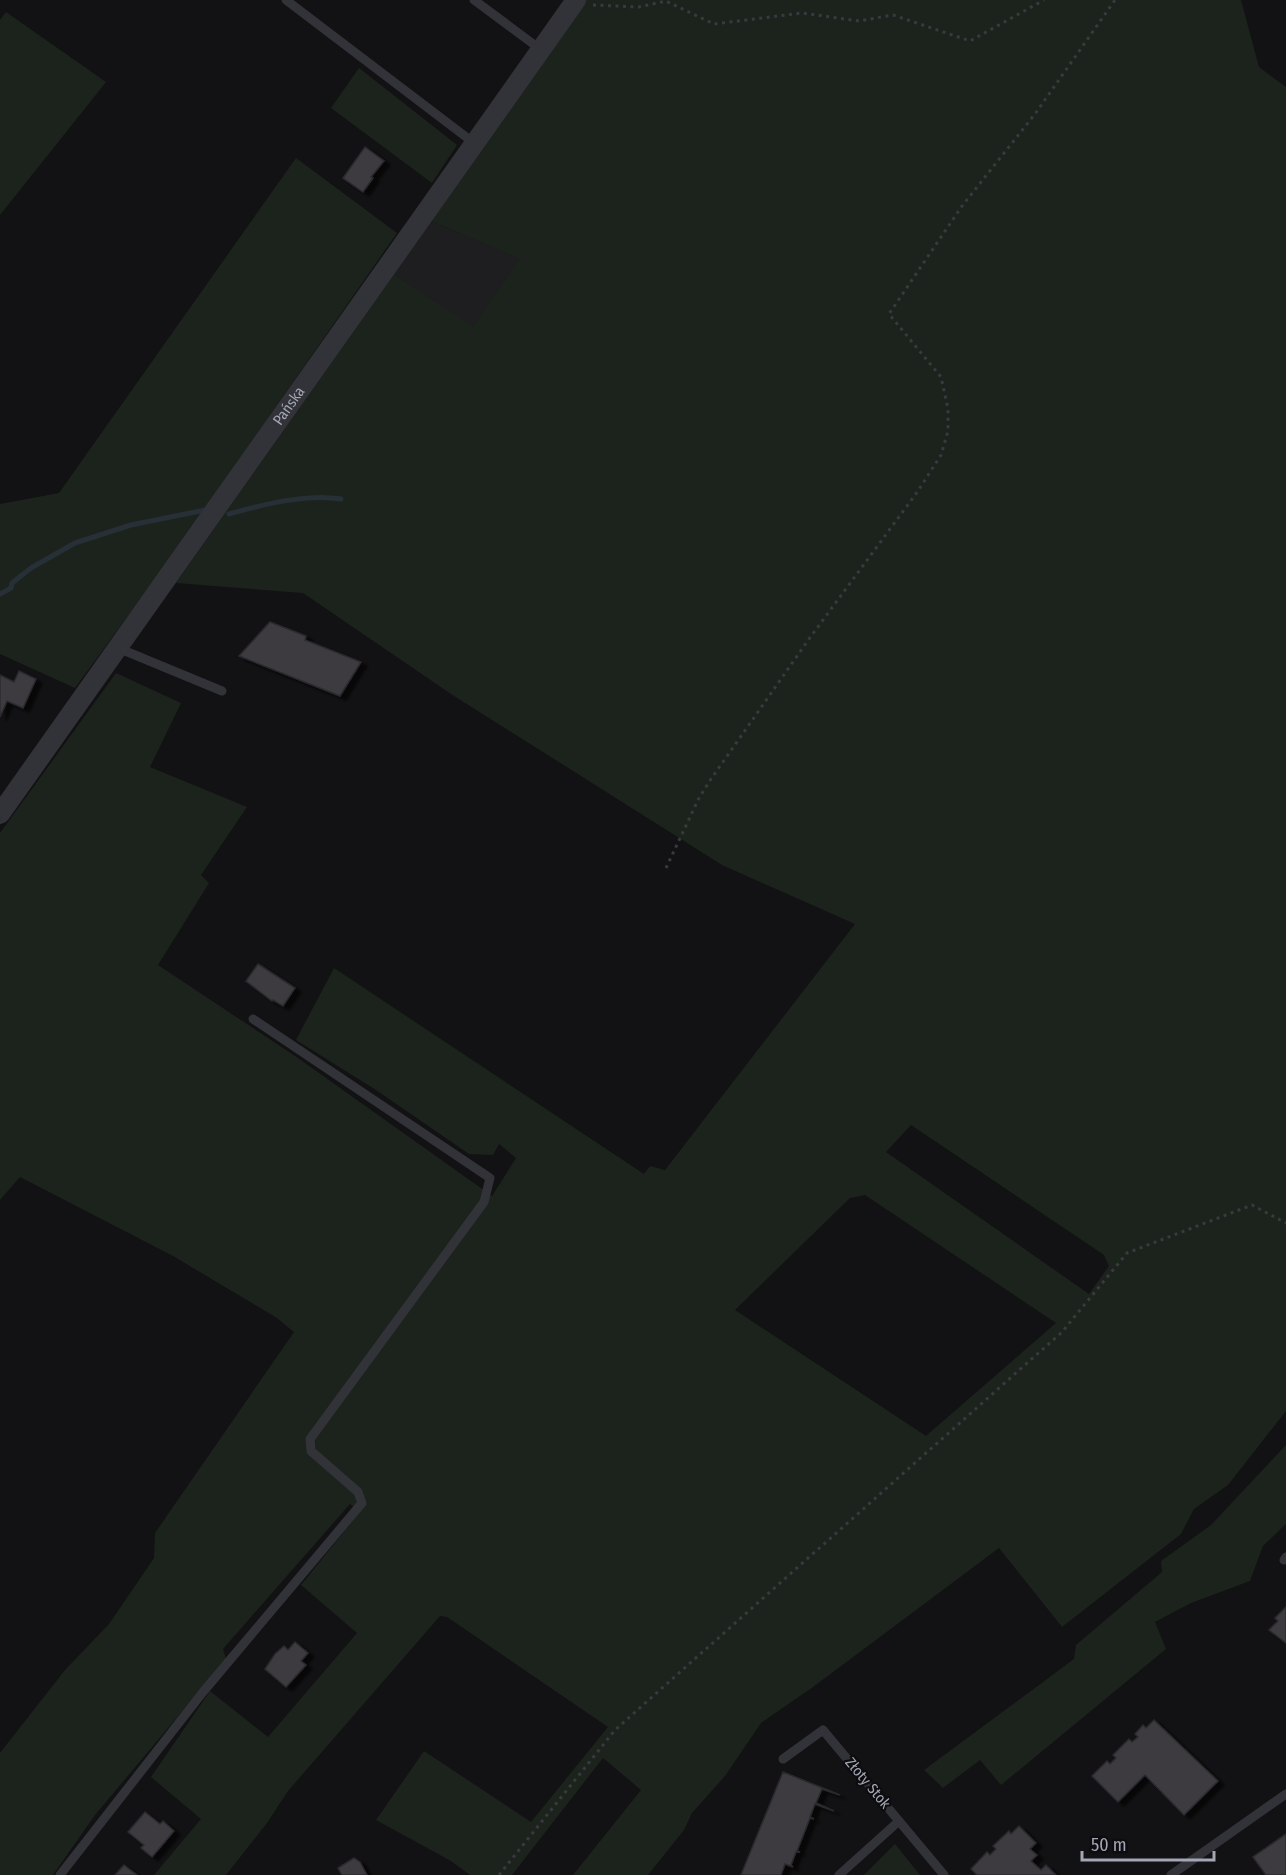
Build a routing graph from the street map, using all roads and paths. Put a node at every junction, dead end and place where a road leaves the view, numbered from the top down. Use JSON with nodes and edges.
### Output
{"nodes":[{"id":1,"x":286,"y":0,"type":"edge"},
{"id":2,"x":474,"y":0,"type":"edge"},
{"id":3,"x":1044,"y":0,"type":"edge"},
{"id":4,"x":1115,"y":0,"type":"edge"},
{"id":5,"x":575,"y":2,"type":"edge"},
{"id":6,"x":540,"y":49,"type":"junction"},
{"id":7,"x":474,"y":143,"type":"junction"},
{"id":8,"x":118,"y":648,"type":"junction"},
{"id":9,"x":222,"y":692,"type":"dead end"},
{"id":10,"x":0,"y":814,"type":"edge"},
{"id":11,"x":666,"y":868,"type":"dead end"},
{"id":12,"x":253,"y":1019,"type":"dead end"},
{"id":13,"x":1286,"y":1223,"type":"edge"},
{"id":14,"x":783,"y":1759,"type":"dead end"},
{"id":15,"x":1286,"y":1794,"type":"edge"},
{"id":16,"x":899,"y":1821,"type":"junction"},
{"id":17,"x":60,"y":1875,"type":"edge"},
{"id":18,"x":499,"y":1875,"type":"edge"},
{"id":19,"x":839,"y":1875,"type":"edge"},
{"id":20,"x":944,"y":1875,"type":"edge"},
{"id":21,"x":1171,"y":1875,"type":"edge"}],
"edges":[{"from":1,"to":7,"type":"lane"},
{"from":2,"to":6,"type":"lane"},
{"from":3,"to":5,"type":"path"},
{"from":4,"to":11,"type":"path"},
{"from":5,"to":6,"type":"street","name":"Pańska"},
{"from":6,"to":7,"type":"street","name":"Pańska"},
{"from":7,"to":8,"type":"street","name":"Pańska"},
{"from":8,"to":9,"type":"lane"},
{"from":8,"to":10,"type":"street","name":"Pańska"},
{"from":12,"to":17,"type":"lane"},
{"from":13,"to":18,"type":"path"},
{"from":14,"to":16,"type":"lane","name":"Złoty Stok"},
{"from":15,"to":21,"type":"lane"},
{"from":16,"to":19,"type":"lane"},
{"from":16,"to":20,"type":"lane","name":"Złoty Stok"}]}
